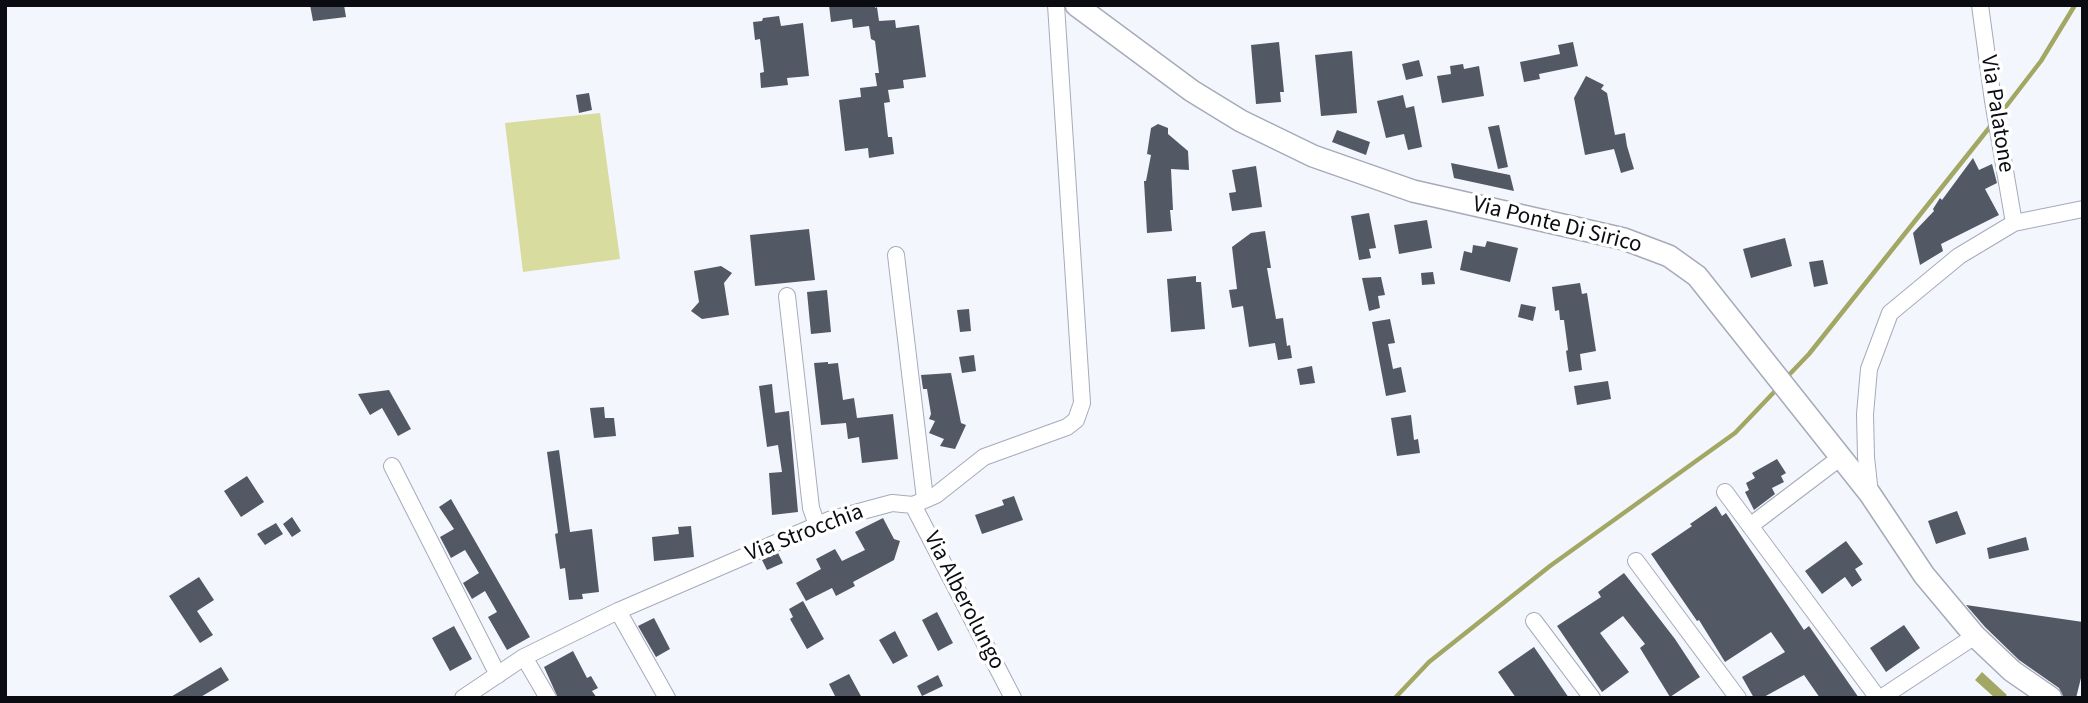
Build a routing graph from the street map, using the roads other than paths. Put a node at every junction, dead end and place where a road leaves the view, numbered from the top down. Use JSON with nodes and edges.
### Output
{"nodes":[{"id":1,"x":1056,"y":5,"type":"edge"},
{"id":2,"x":1076,"y":5,"type":"edge"},
{"id":3,"x":1980,"y":5,"type":"edge"},
{"id":4,"x":2083,"y":209,"type":"edge"},
{"id":5,"x":2014,"y":223,"type":"junction"},
{"id":6,"x":896,"y":255,"type":"dead end"},
{"id":7,"x":787,"y":296,"type":"dead end"},
{"id":8,"x":1841,"y":457,"type":"junction"},
{"id":9,"x":392,"y":466,"type":"dead end"},
{"id":10,"x":1725,"y":492,"type":"dead end"},
{"id":11,"x":1870,"y":494,"type":"junction"},
{"id":12,"x":919,"y":502,"type":"junction"},
{"id":13,"x":817,"y":525,"type":"junction"},
{"id":14,"x":1750,"y":526,"type":"junction"},
{"id":15,"x":1636,"y":561,"type":"dead end"},
{"id":16,"x":618,"y":611,"type":"junction"},
{"id":17,"x":1534,"y":621,"type":"dead end"},
{"id":18,"x":1975,"y":636,"type":"junction"},
{"id":19,"x":524,"y":657,"type":"junction"},
{"id":20,"x":498,"y":675,"type":"junction"},
{"id":21,"x":463,"y":698,"type":"edge"},
{"id":22,"x":548,"y":698,"type":"edge"},
{"id":23,"x":667,"y":698,"type":"edge"},
{"id":24,"x":1013,"y":698,"type":"edge"},
{"id":25,"x":1592,"y":698,"type":"edge"},
{"id":26,"x":1738,"y":698,"type":"edge"},
{"id":27,"x":1879,"y":698,"type":"edge"},
{"id":28,"x":2051,"y":698,"type":"edge"}],
"edges":[{"from":1,"to":12,"type":"street"},
{"from":2,"to":8,"type":"street","name":"Via Ponte Di Sirico"},
{"from":3,"to":5,"type":"street","name":"Via Palatone"},
{"from":4,"to":5,"type":"street"},
{"from":5,"to":11,"type":"street"},
{"from":6,"to":12,"type":"street"},
{"from":7,"to":13,"type":"street"},
{"from":8,"to":11,"type":"street","name":"Via Ponte Di Sirico"},
{"from":8,"to":14,"type":"street"},
{"from":9,"to":20,"type":"street"},
{"from":10,"to":14,"type":"street"},
{"from":11,"to":18,"type":"street","name":"Via Ponte Di Sirico"},
{"from":12,"to":13,"type":"street","name":"Via Strocchia"},
{"from":12,"to":24,"type":"street","name":"Via Alberolungo"},
{"from":13,"to":16,"type":"street","name":"Via Strocchia"},
{"from":14,"to":27,"type":"street"},
{"from":15,"to":26,"type":"street"},
{"from":16,"to":19,"type":"street","name":"Via Strocchia"},
{"from":16,"to":23,"type":"street"},
{"from":17,"to":25,"type":"street"},
{"from":18,"to":27,"type":"street"},
{"from":18,"to":28,"type":"street","name":"Via Ponte Di Sirico"},
{"from":19,"to":20,"type":"street","name":"Via Strocchia"},
{"from":19,"to":22,"type":"street"},
{"from":20,"to":21,"type":"street","name":"Via Strocchia"}]}
